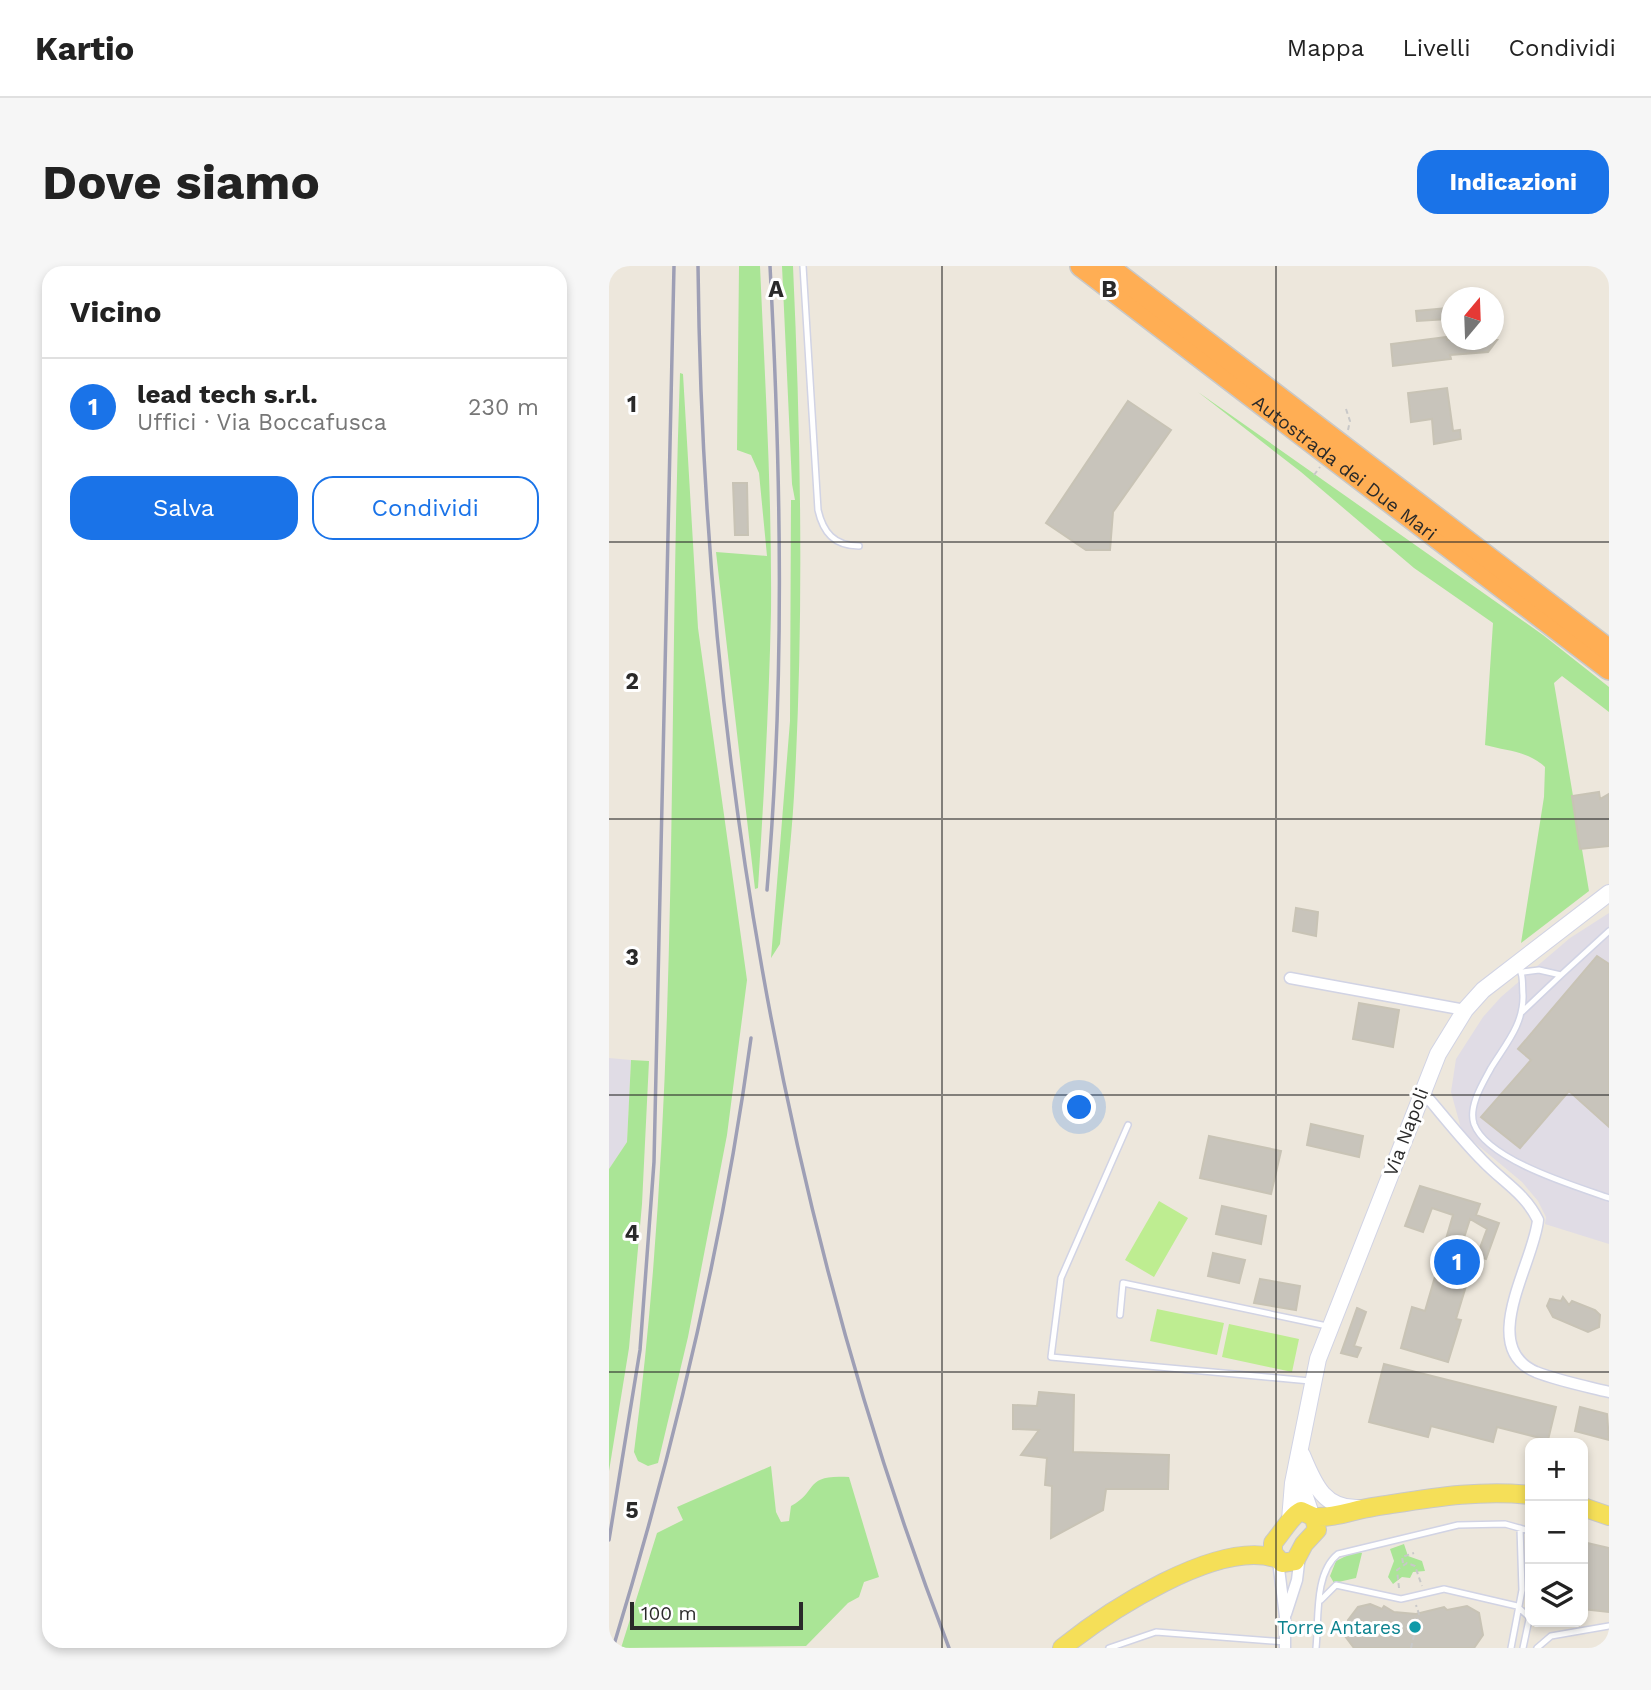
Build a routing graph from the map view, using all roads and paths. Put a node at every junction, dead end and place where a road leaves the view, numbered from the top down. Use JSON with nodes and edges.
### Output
{"nodes":[{"id":1,"x":803,"y":266,"type":"edge"},
{"id":2,"x":1081,"y":266,"type":"edge"},
{"id":3,"x":1107,"y":266,"type":"edge"},
{"id":4,"x":1346,"y":409,"type":"dead end"},
{"id":5,"x":1347,"y":431,"type":"dead end"},
{"id":6,"x":1321,"y":465,"type":"dead end"},
{"id":7,"x":1314,"y":475,"type":"dead end"},
{"id":8,"x":859,"y":546,"type":"dead end"},
{"id":9,"x":1609,"y":650,"type":"edge"},
{"id":10,"x":1609,"y":669,"type":"edge"},
{"id":11,"x":1609,"y":892,"type":"edge"},
{"id":12,"x":1609,"y":932,"type":"edge"},
{"id":13,"x":1519,"y":967,"type":"junction"},
{"id":14,"x":1562,"y":975,"type":"junction"},
{"id":15,"x":1290,"y":978,"type":"dead end"},
{"id":16,"x":1465,"y":1010,"type":"junction"},
{"id":17,"x":1522,"y":1012,"type":"junction"},
{"id":18,"x":1422,"y":1091,"type":"junction"},
{"id":19,"x":1128,"y":1125,"type":"dead end"},
{"id":20,"x":1609,"y":1198,"type":"edge"},
{"id":21,"x":1120,"y":1315,"type":"dead end"},
{"id":22,"x":1330,"y":1327,"type":"junction"},
{"id":23,"x":1313,"y":1381,"type":"junction"},
{"id":24,"x":1609,"y":1392,"type":"edge"},
{"id":25,"x":1302,"y":1437,"type":"junction"},
{"id":26,"x":1302,"y":1455,"type":"junction"},
{"id":27,"x":1525,"y":1495,"type":"edge"},
{"id":28,"x":1399,"y":1505,"type":"junction"},
{"id":29,"x":1373,"y":1507,"type":"junction"},
{"id":30,"x":1588,"y":1509,"type":"edge"},
{"id":31,"x":1313,"y":1516,"type":"junction"},
{"id":32,"x":1609,"y":1516,"type":"edge"},
{"id":33,"x":1290,"y":1520,"type":"junction"},
{"id":34,"x":1520,"y":1528,"type":"junction"},
{"id":35,"x":1525,"y":1530,"type":"edge"},
{"id":36,"x":1280,"y":1536,"type":"junction"},
{"id":37,"x":1311,"y":1537,"type":"junction"},
{"id":38,"x":1414,"y":1553,"type":"dead end"},
{"id":39,"x":1300,"y":1554,"type":"junction"},
{"id":40,"x":1232,"y":1558,"type":"junction"},
{"id":41,"x":1277,"y":1559,"type":"junction"},
{"id":42,"x":1403,"y":1563,"type":"junction"},
{"id":43,"x":1424,"y":1594,"type":"junction"},
{"id":44,"x":1401,"y":1599,"type":"junction"},
{"id":45,"x":1321,"y":1600,"type":"junction"},
{"id":46,"x":1525,"y":1612,"type":"edge"},
{"id":47,"x":1419,"y":1614,"type":"dead end"},
{"id":48,"x":1285,"y":1616,"type":"junction"},
{"id":49,"x":1609,"y":1626,"type":"edge"},
{"id":50,"x":1527,"y":1627,"type":"edge"},
{"id":51,"x":1515,"y":1630,"type":"junction"},
{"id":52,"x":1285,"y":1645,"type":"edge"},
{"id":53,"x":1062,"y":1648,"type":"edge"},
{"id":54,"x":1109,"y":1648,"type":"edge"},
{"id":55,"x":1316,"y":1648,"type":"edge"},
{"id":56,"x":1411,"y":1648,"type":"edge"},
{"id":57,"x":1511,"y":1648,"type":"edge"},
{"id":58,"x":1522,"y":1648,"type":"edge"},
{"id":59,"x":1537,"y":1648,"type":"edge"}],
"edges":[{"from":1,"to":8,"type":"lane"},
{"from":2,"to":10,"type":"highway","name":"Autostrada dei Due Mari"},
{"from":3,"to":9,"type":"highway","name":"Autostrada dei Due Mari"},
{"from":4,"to":5,"type":"path"},
{"from":6,"to":7,"type":"path"},
{"from":11,"to":13,"type":"main road","name":"Via Napoli"},
{"from":12,"to":14,"type":"lane"},
{"from":13,"to":14,"type":"lane"},
{"from":13,"to":16,"type":"main road","name":"Via Napoli"},
{"from":13,"to":17,"type":"lane"},
{"from":14,"to":17,"type":"lane"},
{"from":15,"to":16,"type":"street"},
{"from":16,"to":18,"type":"main road","name":"Via Napoli"},
{"from":17,"to":20,"type":"lane"},
{"from":18,"to":22,"type":"main road","name":"Via Napoli"},
{"from":18,"to":24,"type":"street"},
{"from":19,"to":23,"type":"lane"},
{"from":21,"to":22,"type":"lane"},
{"from":22,"to":23,"type":"main road","name":"Via Napoli"},
{"from":23,"to":25,"type":"main road","name":"Via Napoli"},
{"from":25,"to":26,"type":"main road","name":"Via Napoli"},
{"from":25,"to":33,"type":"main road","name":"Via Napoli"},
{"from":26,"to":29,"type":"main road"},
{"from":26,"to":31,"type":"main road","name":"Via Napoli"},
{"from":27,"to":28,"type":"main road"},
{"from":28,"to":29,"type":"main road"},
{"from":28,"to":37,"type":"main road"},
{"from":29,"to":31,"type":"main road"},
{"from":30,"to":32,"type":"main road"},
{"from":31,"to":33,"type":"main road"},
{"from":31,"to":37,"type":"main road"},
{"from":33,"to":36,"type":"main road"},
{"from":34,"to":35,"type":"lane"},
{"from":34,"to":45,"type":"lane"},
{"from":34,"to":51,"type":"lane"},
{"from":36,"to":40,"type":"main road"},
{"from":36,"to":41,"type":"main road"},
{"from":37,"to":39,"type":"main road"},
{"from":38,"to":42,"type":"path"},
{"from":39,"to":41,"type":"main road"},
{"from":39,"to":48,"type":"street"},
{"from":40,"to":41,"type":"main road"},
{"from":40,"to":53,"type":"main road"},
{"from":41,"to":48,"type":"street"},
{"from":42,"to":43,"type":"path"},
{"from":42,"to":44,"type":"path"},
{"from":43,"to":44,"type":"lane"},
{"from":43,"to":46,"type":"lane"},
{"from":44,"to":45,"type":"lane"},
{"from":45,"to":55,"type":"lane"},
{"from":47,"to":56,"type":"path"},
{"from":48,"to":52,"type":"street"},
{"from":49,"to":59,"type":"lane"},
{"from":50,"to":58,"type":"lane"},
{"from":51,"to":57,"type":"lane"},
{"from":51,"to":58,"type":"lane"},
{"from":52,"to":54,"type":"lane"}]}
